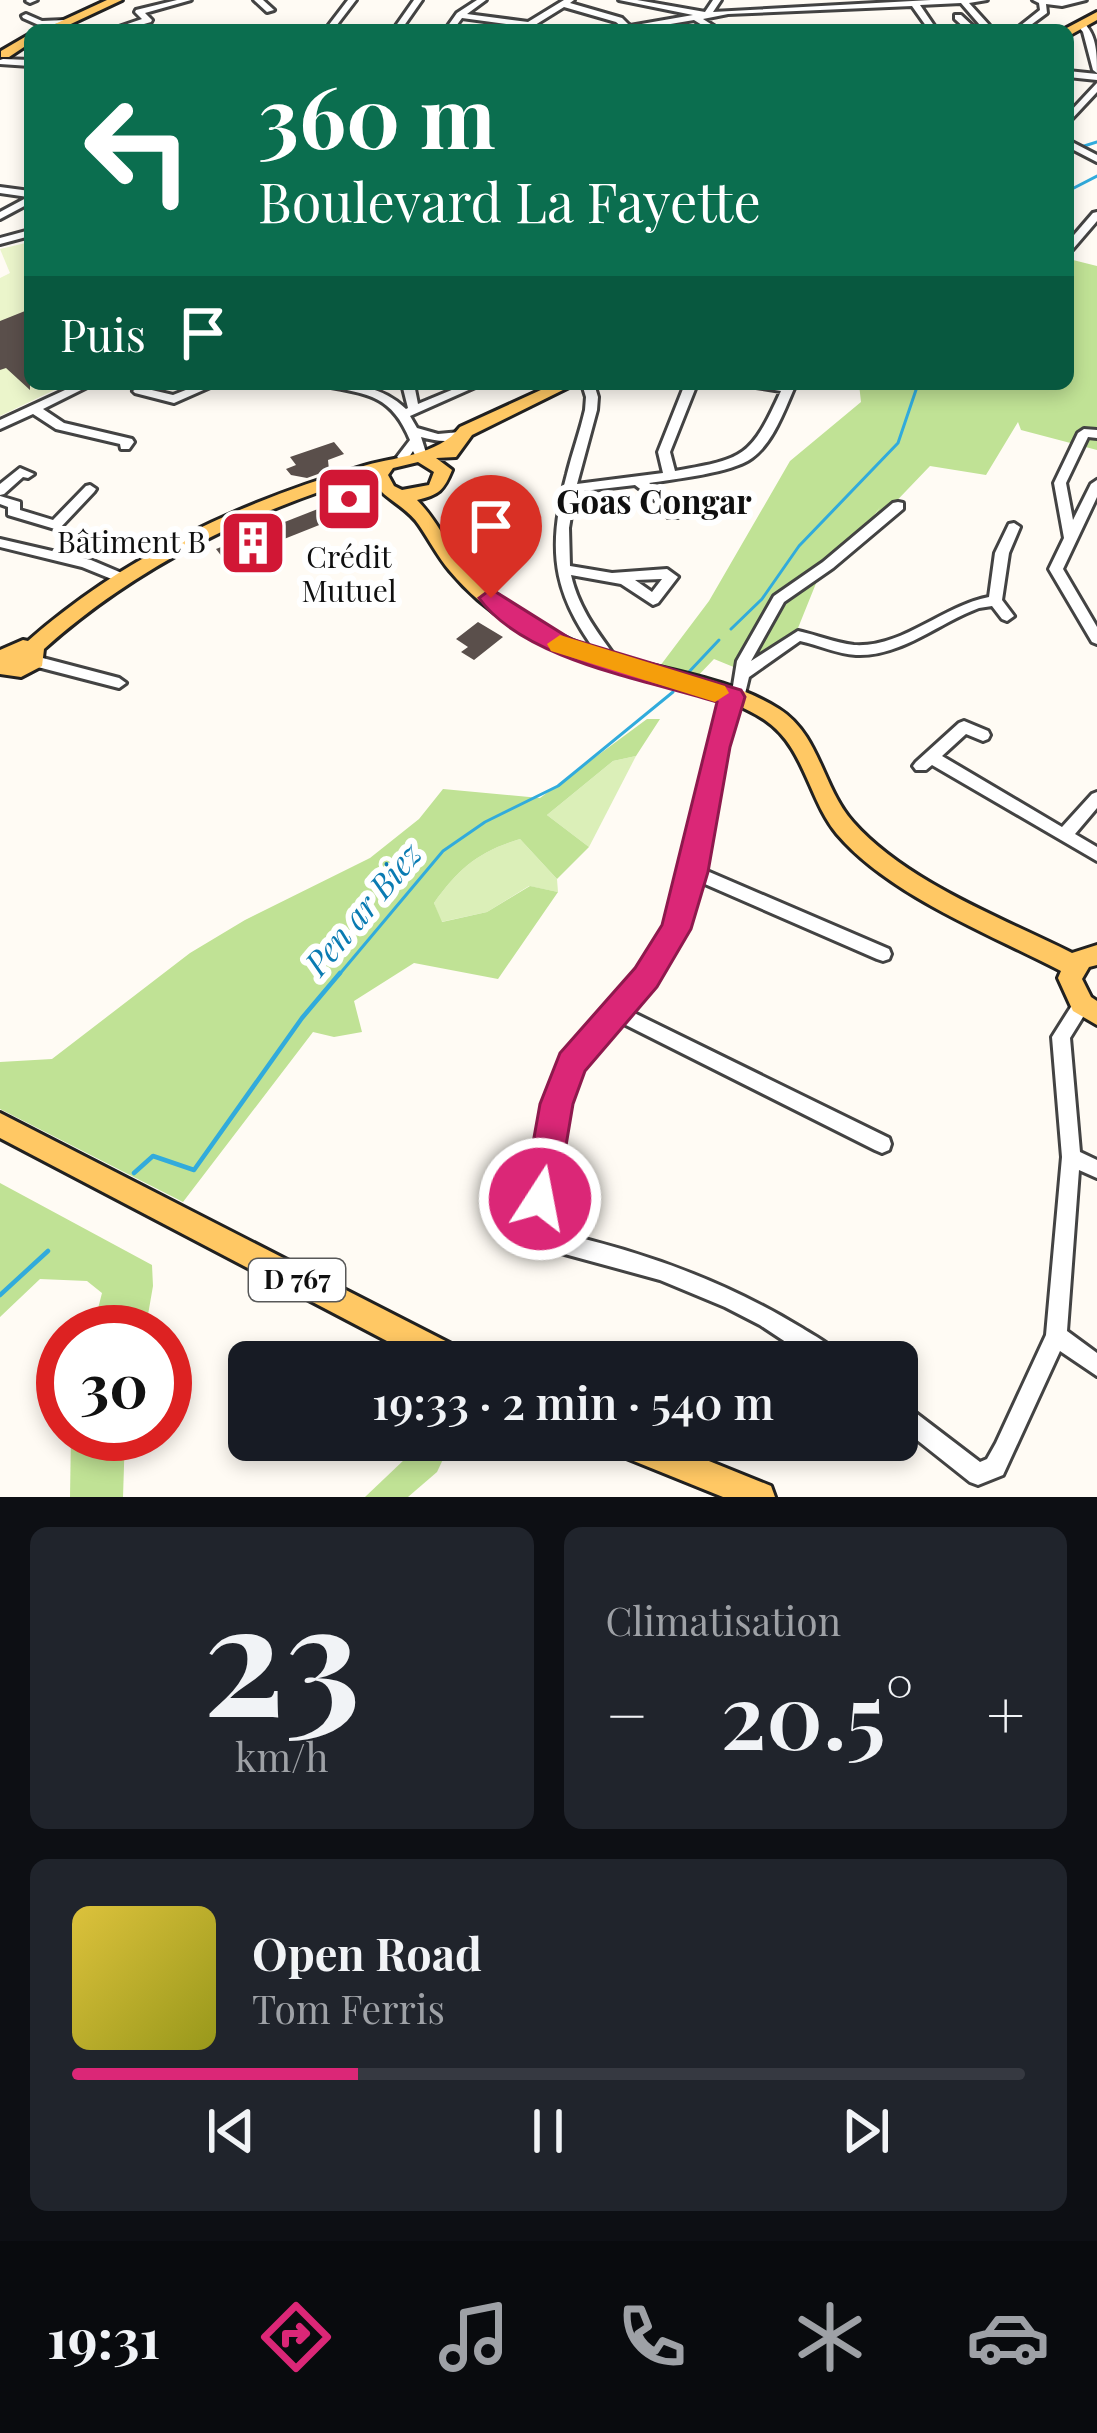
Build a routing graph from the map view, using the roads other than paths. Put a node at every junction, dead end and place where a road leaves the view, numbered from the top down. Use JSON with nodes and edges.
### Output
{"nodes":[{"id":1,"x":116,"y":0,"type":"edge"},
{"id":2,"x":187,"y":0,"type":"edge"},
{"id":3,"x":259,"y":0,"type":"edge"},
{"id":4,"x":352,"y":0,"type":"edge"},
{"id":5,"x":482,"y":0,"type":"edge"},
{"id":6,"x":625,"y":0,"type":"edge"},
{"id":7,"x":717,"y":0,"type":"edge"},
{"id":8,"x":983,"y":0,"type":"edge"},
{"id":9,"x":1082,"y":0,"type":"edge"},
{"id":10,"x":565,"y":1,"type":"edge"},
{"id":11,"x":963,"y":1,"type":"edge"},
{"id":12,"x":907,"y":2,"type":"edge"},
{"id":13,"x":1040,"y":2,"type":"edge"},
{"id":14,"x":270,"y":10,"type":"dead end"},
{"id":15,"x":460,"y":15,"type":"junction"},
{"id":16,"x":1097,"y":15,"type":"edge"},
{"id":17,"x":26,"y":16,"type":"dead end"},
{"id":18,"x":701,"y":16,"type":"junction"},
{"id":19,"x":608,"y":17,"type":"junction"},
{"id":20,"x":958,"y":17,"type":"dead end"},
{"id":21,"x":38,"y":24,"type":"edge"},
{"id":22,"x":58,"y":24,"type":"edge"},
{"id":23,"x":134,"y":24,"type":"edge"},
{"id":24,"x":334,"y":24,"type":"edge"},
{"id":25,"x":453,"y":24,"type":"edge"},
{"id":26,"x":506,"y":24,"type":"edge"},
{"id":27,"x":532,"y":24,"type":"edge"},
{"id":28,"x":617,"y":24,"type":"edge"},
{"id":29,"x":672,"y":24,"type":"edge"},
{"id":30,"x":710,"y":24,"type":"edge"},
{"id":31,"x":928,"y":24,"type":"edge"},
{"id":32,"x":972,"y":24,"type":"edge"},
{"id":33,"x":1027,"y":24,"type":"edge"},
{"id":34,"x":1074,"y":29,"type":"edge"},
{"id":35,"x":1097,"y":78,"type":"edge"},
{"id":36,"x":1092,"y":100,"type":"edge"},
{"id":37,"x":1097,"y":215,"type":"edge"},
{"id":38,"x":1074,"y":241,"type":"edge"},
{"id":39,"x":74,"y":390,"type":"edge"},
{"id":40,"x":196,"y":390,"type":"edge"},
{"id":41,"x":354,"y":390,"type":"edge"},
{"id":42,"x":404,"y":390,"type":"edge"},
{"id":43,"x":409,"y":390,"type":"edge"},
{"id":44,"x":462,"y":390,"type":"edge"},
{"id":45,"x":555,"y":390,"type":"edge"},
{"id":46,"x":590,"y":390,"type":"edge"},
{"id":47,"x":690,"y":390,"type":"edge"},
{"id":48,"x":787,"y":390,"type":"edge"},
{"id":49,"x":139,"y":391,"type":"dead end"},
{"id":50,"x":389,"y":399,"type":"junction"},
{"id":51,"x":34,"y":409,"type":"junction"},
{"id":52,"x":410,"y":412,"type":"junction"},
{"id":53,"x":0,"y":425,"type":"edge"},
{"id":54,"x":1097,"y":434,"type":"edge"},
{"id":55,"x":457,"y":439,"type":"junction"},
{"id":56,"x":124,"y":446,"type":"dead end"},
{"id":57,"x":403,"y":455,"type":"junction"},
{"id":58,"x":669,"y":472,"type":"junction"},
{"id":59,"x":28,"y":474,"type":"dead end"},
{"id":60,"x":440,"y":479,"type":"junction"},
{"id":61,"x":636,"y":479,"type":"junction"},
{"id":62,"x":1097,"y":484,"type":"edge"},
{"id":63,"x":569,"y":488,"type":"junction"},
{"id":64,"x":90,"y":489,"type":"dead end"},
{"id":65,"x":0,"y":495,"type":"edge"},
{"id":66,"x":401,"y":496,"type":"junction"},
{"id":67,"x":898,"y":506,"type":"dead end"},
{"id":68,"x":673,"y":514,"type":"dead end"},
{"id":69,"x":428,"y":516,"type":"junction"},
{"id":70,"x":55,"y":525,"type":"junction"},
{"id":71,"x":1014,"y":526,"type":"dead end"},
{"id":72,"x":1070,"y":537,"type":"junction"},
{"id":73,"x":0,"y":544,"type":"edge"},
{"id":74,"x":40,"y":552,"type":"junction"},
{"id":75,"x":562,"y":569,"type":"junction"},
{"id":76,"x":110,"y":573,"type":"junction"},
{"id":77,"x":614,"y":577,"type":"dead end"},
{"id":78,"x":994,"y":601,"type":"junction"},
{"id":79,"x":1006,"y":616,"type":"dead end"},
{"id":80,"x":1097,"y":639,"type":"edge"},
{"id":81,"x":34,"y":655,"type":"junction"},
{"id":82,"x":612,"y":662,"type":"junction"},
{"id":83,"x":4,"y":663,"type":"edge"},
{"id":84,"x":743,"y":674,"type":"junction"},
{"id":85,"x":119,"y":683,"type":"dead end"},
{"id":86,"x":735,"y":698,"type":"junction"},
{"id":87,"x":983,"y":735,"type":"dead end"},
{"id":88,"x":1097,"y":798,"type":"edge"},
{"id":89,"x":1064,"y":835,"type":"junction"},
{"id":90,"x":1097,"y":855,"type":"edge"},
{"id":91,"x":693,"y":872,"type":"junction"},
{"id":92,"x":884,"y":954,"type":"dead end"},
{"id":93,"x":1085,"y":960,"type":"edge"},
{"id":94,"x":1089,"y":1009,"type":"edge"},
{"id":95,"x":616,"y":1012,"type":"junction"},
{"id":96,"x":0,"y":1125,"type":"edge"},
{"id":97,"x":0,"y":1142,"type":"edge"},
{"id":98,"x":882,"y":1144,"type":"dead end"},
{"id":99,"x":1070,"y":1157,"type":"junction"},
{"id":100,"x":1097,"y":1168,"type":"edge"},
{"id":101,"x":138,"y":1197,"type":"junction"},
{"id":102,"x":1056,"y":1336,"type":"junction"},
{"id":103,"x":416,"y":1341,"type":"edge"},
{"id":104,"x":800,"y":1341,"type":"edge"},
{"id":105,"x":1097,"y":1366,"type":"edge"},
{"id":106,"x":918,"y":1428,"type":"edge"},
{"id":107,"x":672,"y":1461,"type":"edge"},
{"id":108,"x":760,"y":1497,"type":"edge"}],
"edges":[{"from":1,"to":22,"type":"main road"},
{"from":2,"to":23,"type":"street"},
{"from":3,"to":14,"type":"street"},
{"from":4,"to":24,"type":"street"},
{"from":5,"to":15,"type":"street"},
{"from":6,"to":18,"type":"street"},
{"from":6,"to":19,"type":"street"},
{"from":7,"to":18,"type":"street"},
{"from":8,"to":11,"type":"street"},
{"from":9,"to":13,"type":"street"},
{"from":10,"to":19,"type":"street"},
{"from":10,"to":27,"type":"street"},
{"from":11,"to":12,"type":"street"},
{"from":12,"to":18,"type":"street"},
{"from":12,"to":31,"type":"street"},
{"from":13,"to":33,"type":"street"},
{"from":15,"to":25,"type":"street"},
{"from":15,"to":26,"type":"street"},
{"from":16,"to":34,"type":"main road"},
{"from":17,"to":21,"type":"street"},
{"from":18,"to":29,"type":"street"},
{"from":18,"to":30,"type":"street"},
{"from":19,"to":28,"type":"street"},
{"from":20,"to":32,"type":"street"},
{"from":34,"to":35,"type":"street"},
{"from":35,"to":36,"type":"street"},
{"from":37,"to":38,"type":"street"},
{"from":39,"to":51,"type":"street"},
{"from":40,"to":49,"type":"street"},
{"from":41,"to":50,"type":"street"},
{"from":42,"to":50,"type":"street"},
{"from":43,"to":52,"type":"street"},
{"from":44,"to":52,"type":"street"},
{"from":45,"to":55,"type":"main road"},
{"from":46,"to":63,"type":"street"},
{"from":47,"to":58,"type":"street"},
{"from":48,"to":58,"type":"street"},
{"from":50,"to":52,"type":"street"},
{"from":51,"to":53,"type":"street"},
{"from":51,"to":56,"type":"street"},
{"from":52,"to":57,"type":"street"},
{"from":54,"to":72,"type":"street"},
{"from":55,"to":57,"type":"main road"},
{"from":55,"to":60,"type":"main road"},
{"from":57,"to":60,"type":"main road"},
{"from":57,"to":66,"type":"main road"},
{"from":57,"to":76,"type":"main road"},
{"from":58,"to":61,"type":"street"},
{"from":59,"to":65,"type":"street"},
{"from":60,"to":66,"type":"main road"},
{"from":60,"to":69,"type":"main road"},
{"from":61,"to":63,"type":"street"},
{"from":61,"to":68,"type":"street"},
{"from":62,"to":72,"type":"street"},
{"from":63,"to":75,"type":"street"},
{"from":64,"to":70,"type":"street"},
{"from":65,"to":70,"type":"street"},
{"from":66,"to":69,"type":"main road"},
{"from":67,"to":84,"type":"street"},
{"from":69,"to":82,"type":"main road"},
{"from":70,"to":74,"type":"street"},
{"from":71,"to":78,"type":"street"},
{"from":72,"to":80,"type":"street"},
{"from":73,"to":74,"type":"street"},
{"from":74,"to":76,"type":"street"},
{"from":75,"to":77,"type":"street"},
{"from":75,"to":82,"type":"street"},
{"from":76,"to":81,"type":"main road"},
{"from":78,"to":79,"type":"street"},
{"from":78,"to":84,"type":"street"},
{"from":81,"to":83,"type":"main road"},
{"from":81,"to":85,"type":"street"},
{"from":82,"to":86,"type":"main road"},
{"from":84,"to":86,"type":"street"},
{"from":86,"to":91,"type":"street"},
{"from":86,"to":93,"type":"main road"},
{"from":87,"to":89,"type":"street"},
{"from":88,"to":89,"type":"street"},
{"from":89,"to":90,"type":"street"},
{"from":91,"to":92,"type":"street"},
{"from":91,"to":95,"type":"street"},
{"from":93,"to":94,"type":"main road"},
{"from":94,"to":99,"type":"street"},
{"from":95,"to":98,"type":"street"},
{"from":95,"to":104,"type":"street"},
{"from":96,"to":101,"type":"main road","number":"D 767"},
{"from":97,"to":101,"type":"main road","number":"D 767"},
{"from":99,"to":100,"type":"street"},
{"from":99,"to":102,"type":"street"},
{"from":101,"to":103,"type":"main road","number":"D 767"},
{"from":102,"to":105,"type":"street"},
{"from":102,"to":106,"type":"street"},
{"from":107,"to":108,"type":"main road"}]}
